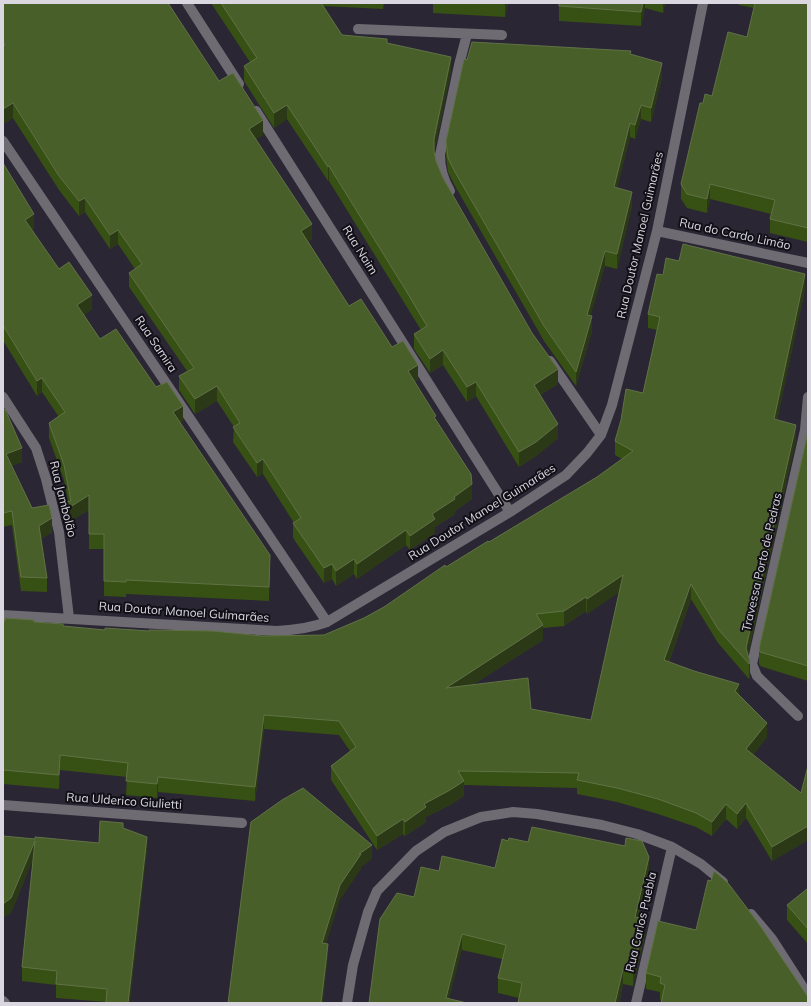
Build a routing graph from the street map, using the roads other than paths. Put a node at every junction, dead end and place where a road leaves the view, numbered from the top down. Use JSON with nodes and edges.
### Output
{"nodes":[{"id":1,"x":187,"y":3,"type":"edge"},
{"id":2,"x":703,"y":3,"type":"edge"},
{"id":3,"x":358,"y":29,"type":"dead end"},
{"id":4,"x":467,"y":34,"type":"junction"},
{"id":5,"x":502,"y":35,"type":"dead end"},
{"id":6,"x":243,"y":90,"type":"edge"},
{"id":7,"x":251,"y":103,"type":"edge"},
{"id":8,"x":3,"y":141,"type":"edge"},
{"id":9,"x":457,"y":202,"type":"edge"},
{"id":10,"x":657,"y":231,"type":"junction"},
{"id":11,"x":808,"y":263,"type":"edge"},
{"id":12,"x":542,"y":350,"type":"edge"},
{"id":13,"x":3,"y":397,"type":"edge"},
{"id":14,"x":808,"y":397,"type":"edge"},
{"id":15,"x":601,"y":435,"type":"junction"},
{"id":16,"x":510,"y":512,"type":"junction"},
{"id":17,"x":3,"y":614,"type":"edge"},
{"id":18,"x":69,"y":618,"type":"junction"},
{"id":19,"x":327,"y":622,"type":"junction"},
{"id":20,"x":798,"y":716,"type":"dead end"},
{"id":21,"x":3,"y":805,"type":"edge"},
{"id":22,"x":242,"y":823,"type":"dead end"},
{"id":23,"x":672,"y":846,"type":"junction"},
{"id":24,"x":729,"y":888,"type":"edge"},
{"id":25,"x":744,"y":905,"type":"edge"},
{"id":26,"x":808,"y":995,"type":"edge"},
{"id":27,"x":347,"y":1003,"type":"edge"},
{"id":28,"x":636,"y":1003,"type":"edge"}],
"edges":[{"from":1,"to":6,"type":"street"},
{"from":2,"to":10,"type":"street","name":"Rua Doutor Manoel Guimarães"},
{"from":3,"to":4,"type":"street"},
{"from":4,"to":5,"type":"street"},
{"from":4,"to":9,"type":"street"},
{"from":7,"to":16,"type":"street","name":"Rua Naim"},
{"from":8,"to":19,"type":"street","name":"Rua Samira"},
{"from":10,"to":11,"type":"street","name":"Rua do Cardo Limão"},
{"from":10,"to":15,"type":"street","name":"Rua Doutor Manoel Guimarães"},
{"from":12,"to":15,"type":"street"},
{"from":13,"to":18,"type":"street","name":"Rua Jambolão"},
{"from":14,"to":20,"type":"street","name":"Travessa Porto de Pedras"},
{"from":15,"to":16,"type":"street","name":"Rua Doutor Manoel Guimarães"},
{"from":16,"to":19,"type":"street","name":"Rua Doutor Manoel Guimarães"},
{"from":17,"to":18,"type":"street","name":"Rua Doutor Manoel Guimarães"},
{"from":18,"to":19,"type":"street","name":"Rua Doutor Manoel Guimarães"},
{"from":21,"to":22,"type":"street","name":"Rua Ulderico Giulietti"},
{"from":23,"to":24,"type":"street"},
{"from":23,"to":27,"type":"street"},
{"from":23,"to":28,"type":"street","name":"Rua Carlos Puebla"},
{"from":25,"to":26,"type":"street"}]}
